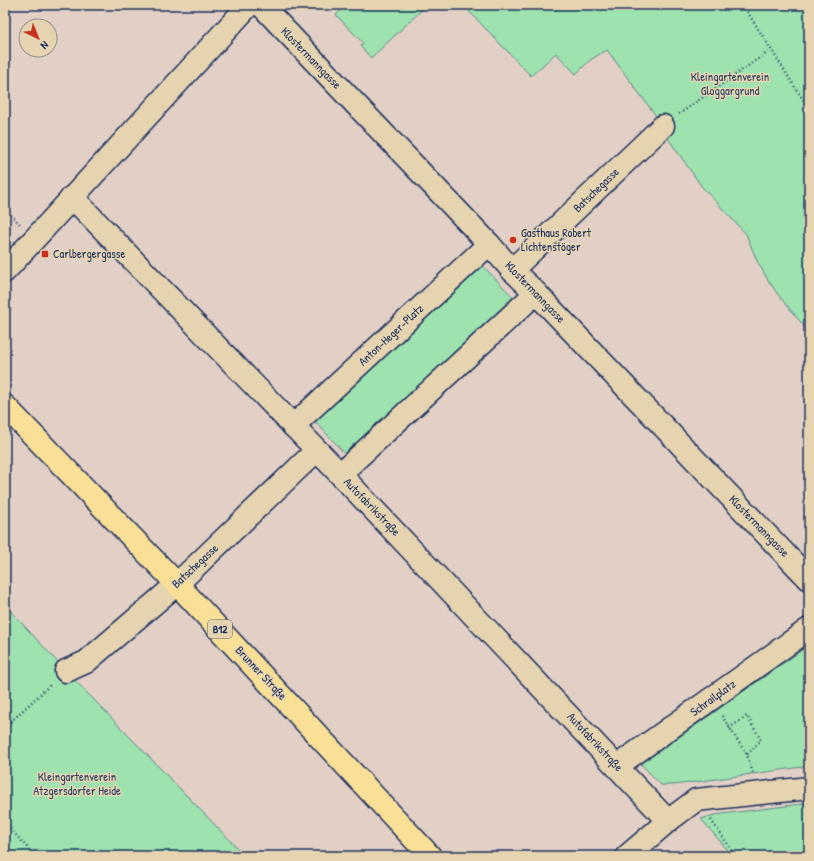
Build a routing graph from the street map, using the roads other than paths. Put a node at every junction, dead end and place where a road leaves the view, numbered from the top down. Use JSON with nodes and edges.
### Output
{"nodes":[{"id":1,"x":249,"y":5,"type":"edge"},
{"id":2,"x":261,"y":5,"type":"edge"},
{"id":3,"x":663,"y":126,"type":"road end"},
{"id":4,"x":72,"y":197,"type":"junction"},
{"id":5,"x":489,"y":244,"type":"junction"},
{"id":6,"x":512,"y":270,"type":"junction"},
{"id":7,"x":5,"y":271,"type":"edge"},
{"id":8,"x":536,"y":293,"type":"junction"},
{"id":9,"x":5,"y":406,"type":"edge"},
{"id":10,"x":293,"y":426,"type":"junction"},
{"id":11,"x":316,"y":451,"type":"junction"},
{"id":12,"x":340,"y":474,"type":"junction"},
{"id":13,"x":809,"y":579,"type":"edge"},
{"id":14,"x":177,"y":584,"type":"junction"},
{"id":15,"x":809,"y":629,"type":"edge"},
{"id":16,"x":66,"y":671,"type":"road end"},
{"id":17,"x":617,"y":766,"type":"junction"},
{"id":18,"x":809,"y":788,"type":"edge"},
{"id":19,"x":668,"y":821,"type":"junction"},
{"id":20,"x":430,"y":856,"type":"edge"},
{"id":21,"x":628,"y":856,"type":"edge"}],
"edges":[{"from":1,"to":4,"type":"street"},
{"from":2,"to":5,"type":"street","name":"Klostermanngasse"},
{"from":3,"to":6,"type":"street","name":"Batschegasse"},
{"from":4,"to":7,"type":"street"},
{"from":4,"to":10,"type":"street","name":"Autofabrikstraße"},
{"from":5,"to":6,"type":"street","name":"Klostermanngasse"},
{"from":5,"to":10,"type":"street","name":"Anton-Heger-Platz"},
{"from":6,"to":8,"type":"street","name":"Klostermanngasse"},
{"from":8,"to":12,"type":"street"},
{"from":8,"to":13,"type":"street","name":"Klostermanngasse"},
{"from":9,"to":14,"type":"main road","name":"Brunner Straße","number":"B12"},
{"from":10,"to":11,"type":"street","name":"Autofabrikstraße"},
{"from":11,"to":12,"type":"street","name":"Autofabrikstraße"},
{"from":11,"to":14,"type":"street","name":"Batschegasse"},
{"from":12,"to":17,"type":"street","name":"Autofabrikstraße"},
{"from":14,"to":16,"type":"street","name":"Batschegasse"},
{"from":14,"to":20,"type":"main road","name":"Brunner Straße","number":"B12"},
{"from":15,"to":17,"type":"street","name":"Schrailplatz"},
{"from":17,"to":19,"type":"street","name":"Autofabrikstraße"},
{"from":18,"to":19,"type":"street"},
{"from":19,"to":21,"type":"street"}]}
